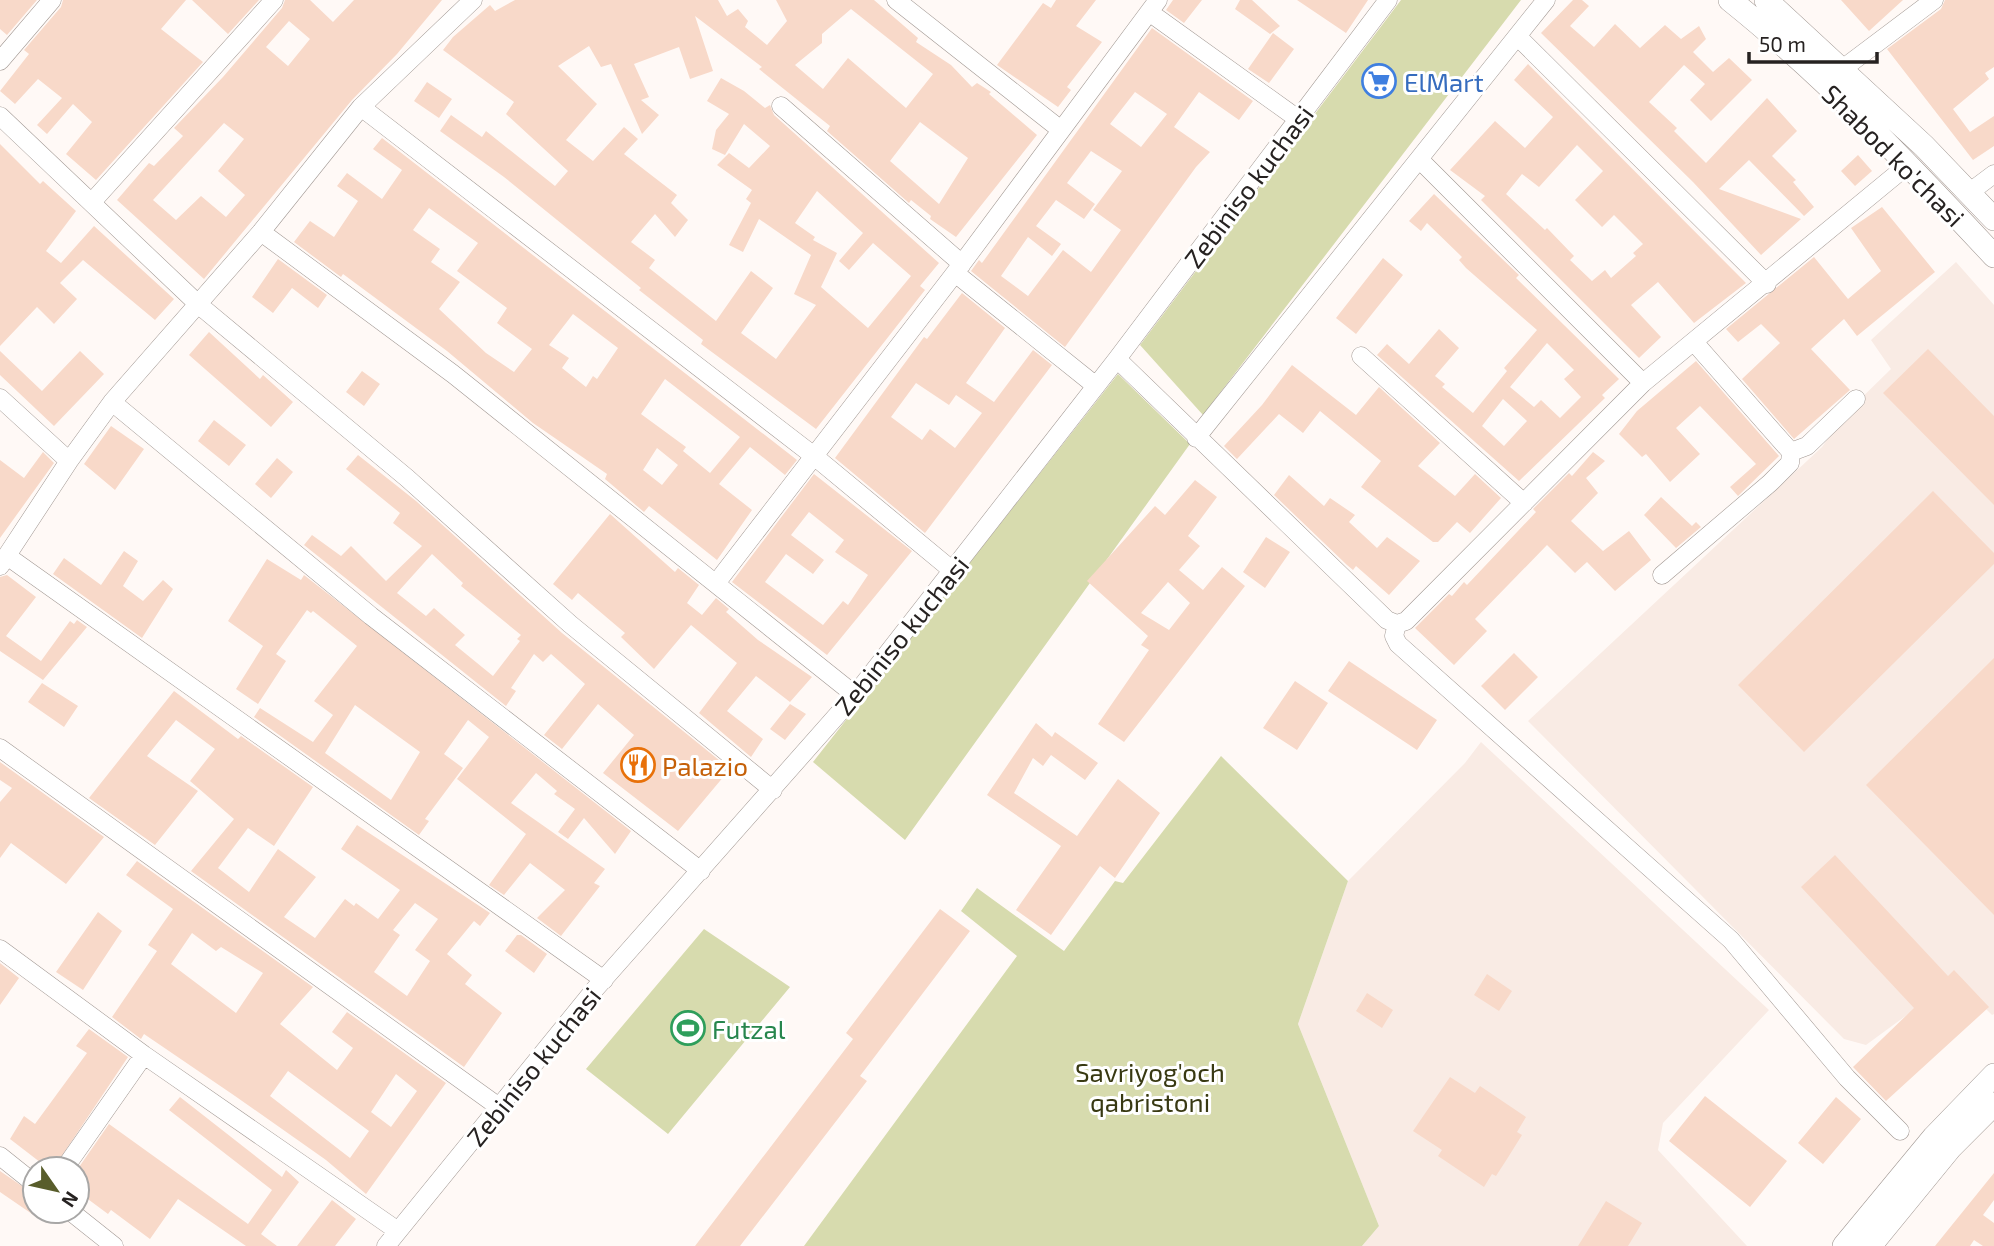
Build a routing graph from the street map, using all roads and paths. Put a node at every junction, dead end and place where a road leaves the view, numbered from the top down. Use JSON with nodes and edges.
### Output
{"nodes":[{"id":1,"x":51,"y":0,"type":"edge"},
{"id":2,"x":274,"y":0,"type":"edge"},
{"id":3,"x":473,"y":0,"type":"edge"},
{"id":4,"x":896,"y":0,"type":"edge"},
{"id":5,"x":1388,"y":0,"type":"edge"},
{"id":6,"x":1546,"y":0,"type":"edge"},
{"id":7,"x":1730,"y":0,"type":"edge"},
{"id":8,"x":1766,"y":0,"type":"edge"},
{"id":9,"x":1934,"y":0,"type":"edge"},
{"id":10,"x":1153,"y":6,"type":"edge"},
{"id":11,"x":1518,"y":37,"type":"junction"},
{"id":12,"x":0,"y":61,"type":"edge"},
{"id":13,"x":1841,"y":70,"type":"junction"},
{"id":14,"x":781,"y":106,"type":"dead end"},
{"id":15,"x":361,"y":107,"type":"junction"},
{"id":16,"x":0,"y":116,"type":"edge"},
{"id":17,"x":1298,"y":119,"type":"junction"},
{"id":18,"x":1061,"y":130,"type":"junction"},
{"id":19,"x":1420,"y":160,"type":"junction"},
{"id":20,"x":1909,"y":164,"type":"junction"},
{"id":21,"x":1994,"y":174,"type":"edge"},
{"id":22,"x":1969,"y":192,"type":"junction"},
{"id":23,"x":92,"y":202,"type":"junction"},
{"id":24,"x":1994,"y":219,"type":"edge"},
{"id":25,"x":261,"y":232,"type":"junction"},
{"id":26,"x":1994,"y":256,"type":"edge"},
{"id":27,"x":958,"y":268,"type":"junction"},
{"id":28,"x":1766,"y":284,"type":"junction"},
{"id":29,"x":198,"y":305,"type":"junction"},
{"id":30,"x":1694,"y":342,"type":"junction"},
{"id":31,"x":1361,"y":356,"type":"dead end"},
{"id":32,"x":1117,"y":359,"type":"junction"},
{"id":33,"x":1643,"y":383,"type":"junction"},
{"id":34,"x":1096,"y":386,"type":"junction"},
{"id":35,"x":1856,"y":399,"type":"dead end"},
{"id":36,"x":1,"y":400,"type":"edge"},
{"id":37,"x":112,"y":402,"type":"junction"},
{"id":38,"x":1196,"y":438,"type":"junction"},
{"id":39,"x":1791,"y":452,"type":"junction"},
{"id":40,"x":814,"y":456,"type":"junction"},
{"id":41,"x":69,"y":461,"type":"junction"},
{"id":42,"x":1524,"y":502,"type":"junction"},
{"id":43,"x":4,"y":561,"type":"edge"},
{"id":44,"x":953,"y":571,"type":"junction"},
{"id":45,"x":1662,"y":575,"type":"dead end"},
{"id":46,"x":717,"y":582,"type":"junction"},
{"id":47,"x":1397,"y":624,"type":"junction"},
{"id":48,"x":855,"y":695,"type":"junction"},
{"id":49,"x":0,"y":748,"type":"edge"},
{"id":50,"x":773,"y":790,"type":"junction"},
{"id":51,"x":701,"y":871,"type":"junction"},
{"id":52,"x":0,"y":949,"type":"edge"},
{"id":53,"x":604,"y":980,"type":"junction"},
{"id":54,"x":144,"y":1055,"type":"junction"},
{"id":55,"x":1994,"y":1075,"type":"edge"},
{"id":56,"x":1994,"y":1104,"type":"edge"},
{"id":57,"x":499,"y":1107,"type":"junction"},
{"id":58,"x":1900,"y":1131,"type":"dead end"},
{"id":59,"x":74,"y":1155,"type":"edge"},
{"id":60,"x":0,"y":1156,"type":"edge"},
{"id":61,"x":21,"y":1173,"type":"edge"},
{"id":62,"x":88,"y":1225,"type":"edge"},
{"id":63,"x":398,"y":1231,"type":"junction"},
{"id":64,"x":114,"y":1246,"type":"edge"},
{"id":65,"x":386,"y":1246,"type":"edge"},
{"id":66,"x":1844,"y":1246,"type":"edge"},
{"id":67,"x":1870,"y":1246,"type":"edge"}],
"edges":[{"from":1,"to":12,"type":"street"},
{"from":2,"to":23,"type":"street"},
{"from":3,"to":15,"type":"street"},
{"from":4,"to":18,"type":"street"},
{"from":5,"to":17,"type":"street","name":"Zebiniso kuchasi"},
{"from":6,"to":11,"type":"street"},
{"from":7,"to":20,"type":"main road","name":"Shabod ko'chasi"},
{"from":8,"to":13,"type":"main road","name":"Shabod ko'chasi"},
{"from":9,"to":13,"type":"street"},
{"from":10,"to":17,"type":"street"},
{"from":10,"to":18,"type":"street"},
{"from":11,"to":19,"type":"street"},
{"from":11,"to":28,"type":"street"},
{"from":13,"to":22,"type":"main road","name":"Shabod ko'chasi"},
{"from":14,"to":27,"type":"street"},
{"from":15,"to":25,"type":"street"},
{"from":15,"to":40,"type":"street"},
{"from":16,"to":23,"type":"street"},
{"from":17,"to":32,"type":"street","name":"Zebiniso kuchasi"},
{"from":18,"to":27,"type":"street"},
{"from":19,"to":33,"type":"street"},
{"from":19,"to":38,"type":"street"},
{"from":20,"to":26,"type":"main road","name":"Shabod ko'chasi"},
{"from":20,"to":28,"type":"street"},
{"from":21,"to":22,"type":"street"},
{"from":22,"to":24,"type":"main road","name":"Shabod ko'chasi"},
{"from":23,"to":29,"type":"street"},
{"from":25,"to":29,"type":"street"},
{"from":25,"to":46,"type":"street"},
{"from":27,"to":34,"type":"street"},
{"from":27,"to":40,"type":"street"},
{"from":28,"to":30,"type":"street"},
{"from":29,"to":37,"type":"street"},
{"from":29,"to":50,"type":"street"},
{"from":30,"to":33,"type":"street"},
{"from":30,"to":39,"type":"street"},
{"from":31,"to":42,"type":"street"},
{"from":32,"to":34,"type":"street","name":"Zebiniso kuchasi"},
{"from":32,"to":38,"type":"street"},
{"from":33,"to":42,"type":"street"},
{"from":34,"to":44,"type":"street","name":"Zebiniso kuchasi"},
{"from":35,"to":39,"type":"street"},
{"from":36,"to":41,"type":"street"},
{"from":37,"to":41,"type":"street"},
{"from":37,"to":51,"type":"street"},
{"from":38,"to":47,"type":"street"},
{"from":39,"to":45,"type":"street"},
{"from":40,"to":44,"type":"street"},
{"from":40,"to":46,"type":"street"},
{"from":41,"to":43,"type":"street"},
{"from":42,"to":47,"type":"street"},
{"from":43,"to":53,"type":"street"},
{"from":44,"to":48,"type":"street","name":"Zebiniso kuchasi"},
{"from":46,"to":48,"type":"street"},
{"from":47,"to":58,"type":"street"},
{"from":48,"to":50,"type":"street","name":"Zebiniso kuchasi"},
{"from":49,"to":57,"type":"street"},
{"from":50,"to":51,"type":"street","name":"Zebiniso kuchasi"},
{"from":51,"to":53,"type":"street","name":"Zebiniso kuchasi"},
{"from":52,"to":54,"type":"street"},
{"from":53,"to":57,"type":"street","name":"Zebiniso kuchasi"},
{"from":54,"to":59,"type":"street"},
{"from":54,"to":63,"type":"street"},
{"from":55,"to":66,"type":"main road"},
{"from":56,"to":67,"type":"main road"},
{"from":57,"to":63,"type":"street","name":"Zebiniso kuchasi"},
{"from":60,"to":61,"type":"street"},
{"from":62,"to":64,"type":"street"},
{"from":63,"to":65,"type":"street","name":"Zebiniso kuchasi"}]}
